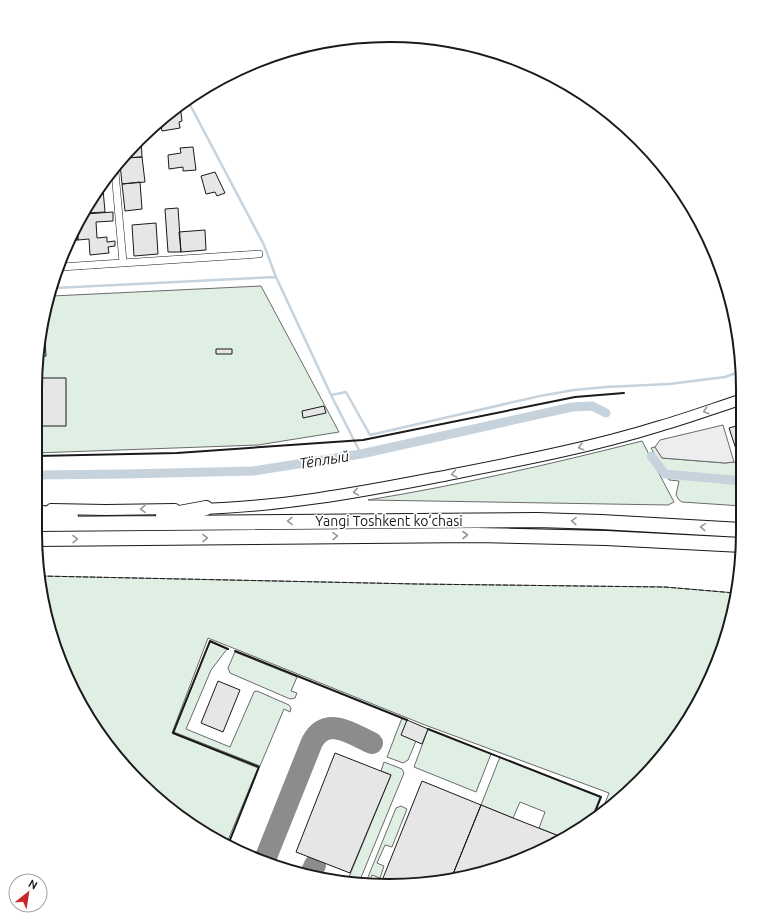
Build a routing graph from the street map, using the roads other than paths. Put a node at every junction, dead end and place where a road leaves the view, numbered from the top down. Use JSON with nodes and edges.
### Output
{"nodes":[{"id":1,"x":115,"y":176,"type":"edge"},
{"id":2,"x":259,"y":254,"type":"dead end"},
{"id":3,"x":123,"y":262,"type":"junction"},
{"id":4,"x":64,"y":267,"type":"edge"},
{"id":5,"x":736,"y":401,"type":"edge"},
{"id":6,"x":42,"y":508,"type":"edge"},
{"id":7,"x":206,"y":508,"type":"junction"},
{"id":8,"x":42,"y":513,"type":"edge"},
{"id":9,"x":122,"y":523,"type":"junction"},
{"id":10,"x":42,"y":524,"type":"edge"},
{"id":11,"x":736,"y":530,"type":"edge"},
{"id":12,"x":42,"y":540,"type":"edge"},
{"id":13,"x":735,"y":545,"type":"edge"}],
"edges":[{"from":1,"to":3,"type":"street"},
{"from":2,"to":3,"type":"street"},
{"from":3,"to":4,"type":"street"},
{"from":5,"to":7,"type":"main road","one_way":true},
{"from":7,"to":6,"type":"main road","one_way":true},
{"from":7,"to":9,"type":"highway"},
{"from":8,"to":9,"type":"highway"},
{"from":9,"to":10,"type":"highway","name":"Yangi Toshkent ko‘chasi"},
{"from":11,"to":9,"type":"highway","name":"Yangi Toshkent ko‘chasi","one_way":true},
{"from":12,"to":13,"type":"highway","name":"Yangi Toshkent ko‘chasi","one_way":true}]}
